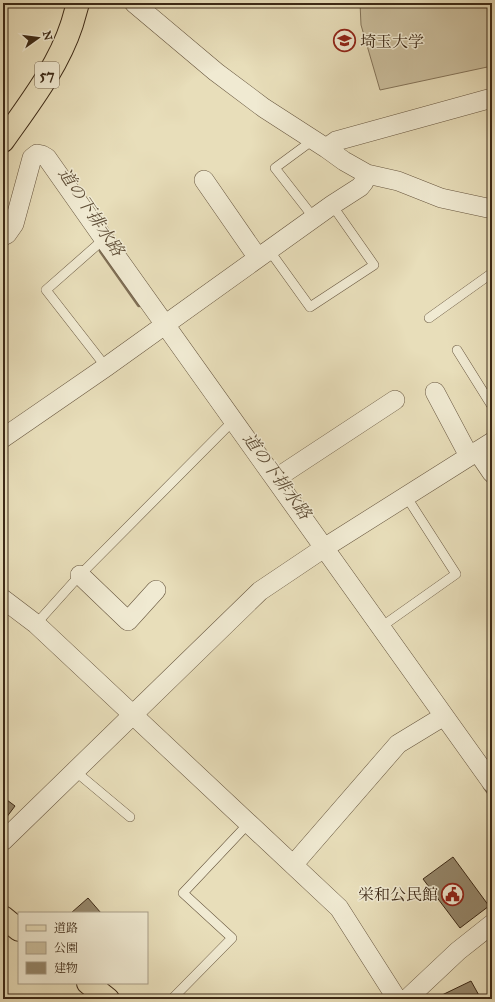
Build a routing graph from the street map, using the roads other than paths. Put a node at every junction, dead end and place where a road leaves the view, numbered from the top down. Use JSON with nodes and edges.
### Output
{"nodes":[{"id":1,"x":78,"y":3,"type":"edge"},
{"id":2,"x":134,"y":3,"type":"edge"},
{"id":3,"x":492,"y":98,"type":"edge"},
{"id":4,"x":3,"y":141,"type":"edge"},
{"id":5,"x":320,"y":144,"type":"junction"},
{"id":6,"x":367,"y":174,"type":"junction"},
{"id":7,"x":204,"y":180,"type":"dead end"},
{"id":8,"x":332,"y":205,"type":"junction"},
{"id":9,"x":492,"y":209,"type":"edge"},
{"id":10,"x":314,"y":218,"type":"junction"},
{"id":11,"x":3,"y":236,"type":"edge"},
{"id":12,"x":104,"y":239,"type":"junction"},
{"id":13,"x":264,"y":254,"type":"junction"},
{"id":14,"x":492,"y":273,"type":"edge"},
{"id":15,"x":429,"y":318,"type":"dead end"},
{"id":16,"x":165,"y":324,"type":"junction"},
{"id":17,"x":457,"y":350,"type":"dead end"},
{"id":18,"x":106,"y":367,"type":"junction"},
{"id":19,"x":435,"y":392,"type":"dead end"},
{"id":20,"x":395,"y":400,"type":"dead end"},
{"id":21,"x":492,"y":406,"type":"edge"},
{"id":22,"x":233,"y":421,"type":"junction"},
{"id":23,"x":3,"y":438,"type":"edge"},
{"id":24,"x":480,"y":450,"type":"edge"},
{"id":25,"x":492,"y":473,"type":"edge"},
{"id":26,"x":274,"y":479,"type":"junction"},
{"id":27,"x":406,"y":496,"type":"junction"},
{"id":28,"x":324,"y":548,"type":"junction"},
{"id":29,"x":80,"y":575,"type":"junction"},
{"id":30,"x":156,"y":590,"type":"dead end"},
{"id":31,"x":3,"y":599,"type":"edge"},
{"id":32,"x":36,"y":624,"type":"junction"},
{"id":33,"x":381,"y":627,"type":"junction"},
{"id":34,"x":132,"y":714,"type":"junction"},
{"id":35,"x":444,"y":716,"type":"junction"},
{"id":36,"x":75,"y":771,"type":"junction"},
{"id":37,"x":492,"y":783,"type":"edge"},
{"id":38,"x":130,"y":817,"type":"dead end"},
{"id":39,"x":248,"y":824,"type":"junction"},
{"id":40,"x":3,"y":841,"type":"edge"},
{"id":41,"x":293,"y":865,"type":"junction"},
{"id":42,"x":3,"y":917,"type":"edge"},
{"id":43,"x":492,"y":924,"type":"edge"},
{"id":44,"x":18,"y":929,"type":"edge"},
{"id":45,"x":89,"y":984,"type":"edge"},
{"id":46,"x":108,"y":999,"type":"edge"},
{"id":47,"x":172,"y":999,"type":"edge"},
{"id":48,"x":397,"y":999,"type":"edge"},
{"id":49,"x":407,"y":999,"type":"edge"}],
"edges":[{"from":1,"to":4,"type":"main road","number":"57"},
{"from":2,"to":5,"type":"street"},
{"from":3,"to":5,"type":"street"},
{"from":5,"to":6,"type":"street"},
{"from":5,"to":10,"type":"lane"},
{"from":6,"to":8,"type":"street"},
{"from":6,"to":9,"type":"street"},
{"from":7,"to":13,"type":"street"},
{"from":8,"to":10,"type":"street"},
{"from":8,"to":13,"type":"lane"},
{"from":10,"to":13,"type":"street"},
{"from":11,"to":12,"type":"street"},
{"from":12,"to":16,"type":"street"},
{"from":12,"to":18,"type":"lane"},
{"from":13,"to":16,"type":"street"},
{"from":14,"to":15,"type":"lane"},
{"from":16,"to":18,"type":"street"},
{"from":16,"to":22,"type":"street"},
{"from":17,"to":21,"type":"lane"},
{"from":18,"to":23,"type":"street"},
{"from":19,"to":24,"type":"street"},
{"from":20,"to":26,"type":"street"},
{"from":22,"to":26,"type":"street"},
{"from":22,"to":29,"type":"lane"},
{"from":24,"to":25,"type":"street"},
{"from":24,"to":27,"type":"street"},
{"from":26,"to":28,"type":"street"},
{"from":27,"to":28,"type":"street"},
{"from":27,"to":33,"type":"lane"},
{"from":28,"to":33,"type":"street"},
{"from":28,"to":34,"type":"street"},
{"from":29,"to":30,"type":"street"},
{"from":29,"to":32,"type":"lane"},
{"from":31,"to":32,"type":"street"},
{"from":32,"to":34,"type":"street"},
{"from":33,"to":35,"type":"street"},
{"from":34,"to":36,"type":"street"},
{"from":34,"to":39,"type":"street"},
{"from":35,"to":37,"type":"street"},
{"from":35,"to":41,"type":"street"},
{"from":36,"to":38,"type":"lane"},
{"from":36,"to":40,"type":"street"},
{"from":39,"to":41,"type":"street"},
{"from":39,"to":47,"type":"lane"},
{"from":41,"to":48,"type":"street"},
{"from":42,"to":44,"type":"main road"},
{"from":43,"to":49,"type":"street"},
{"from":45,"to":46,"type":"main road"}]}
